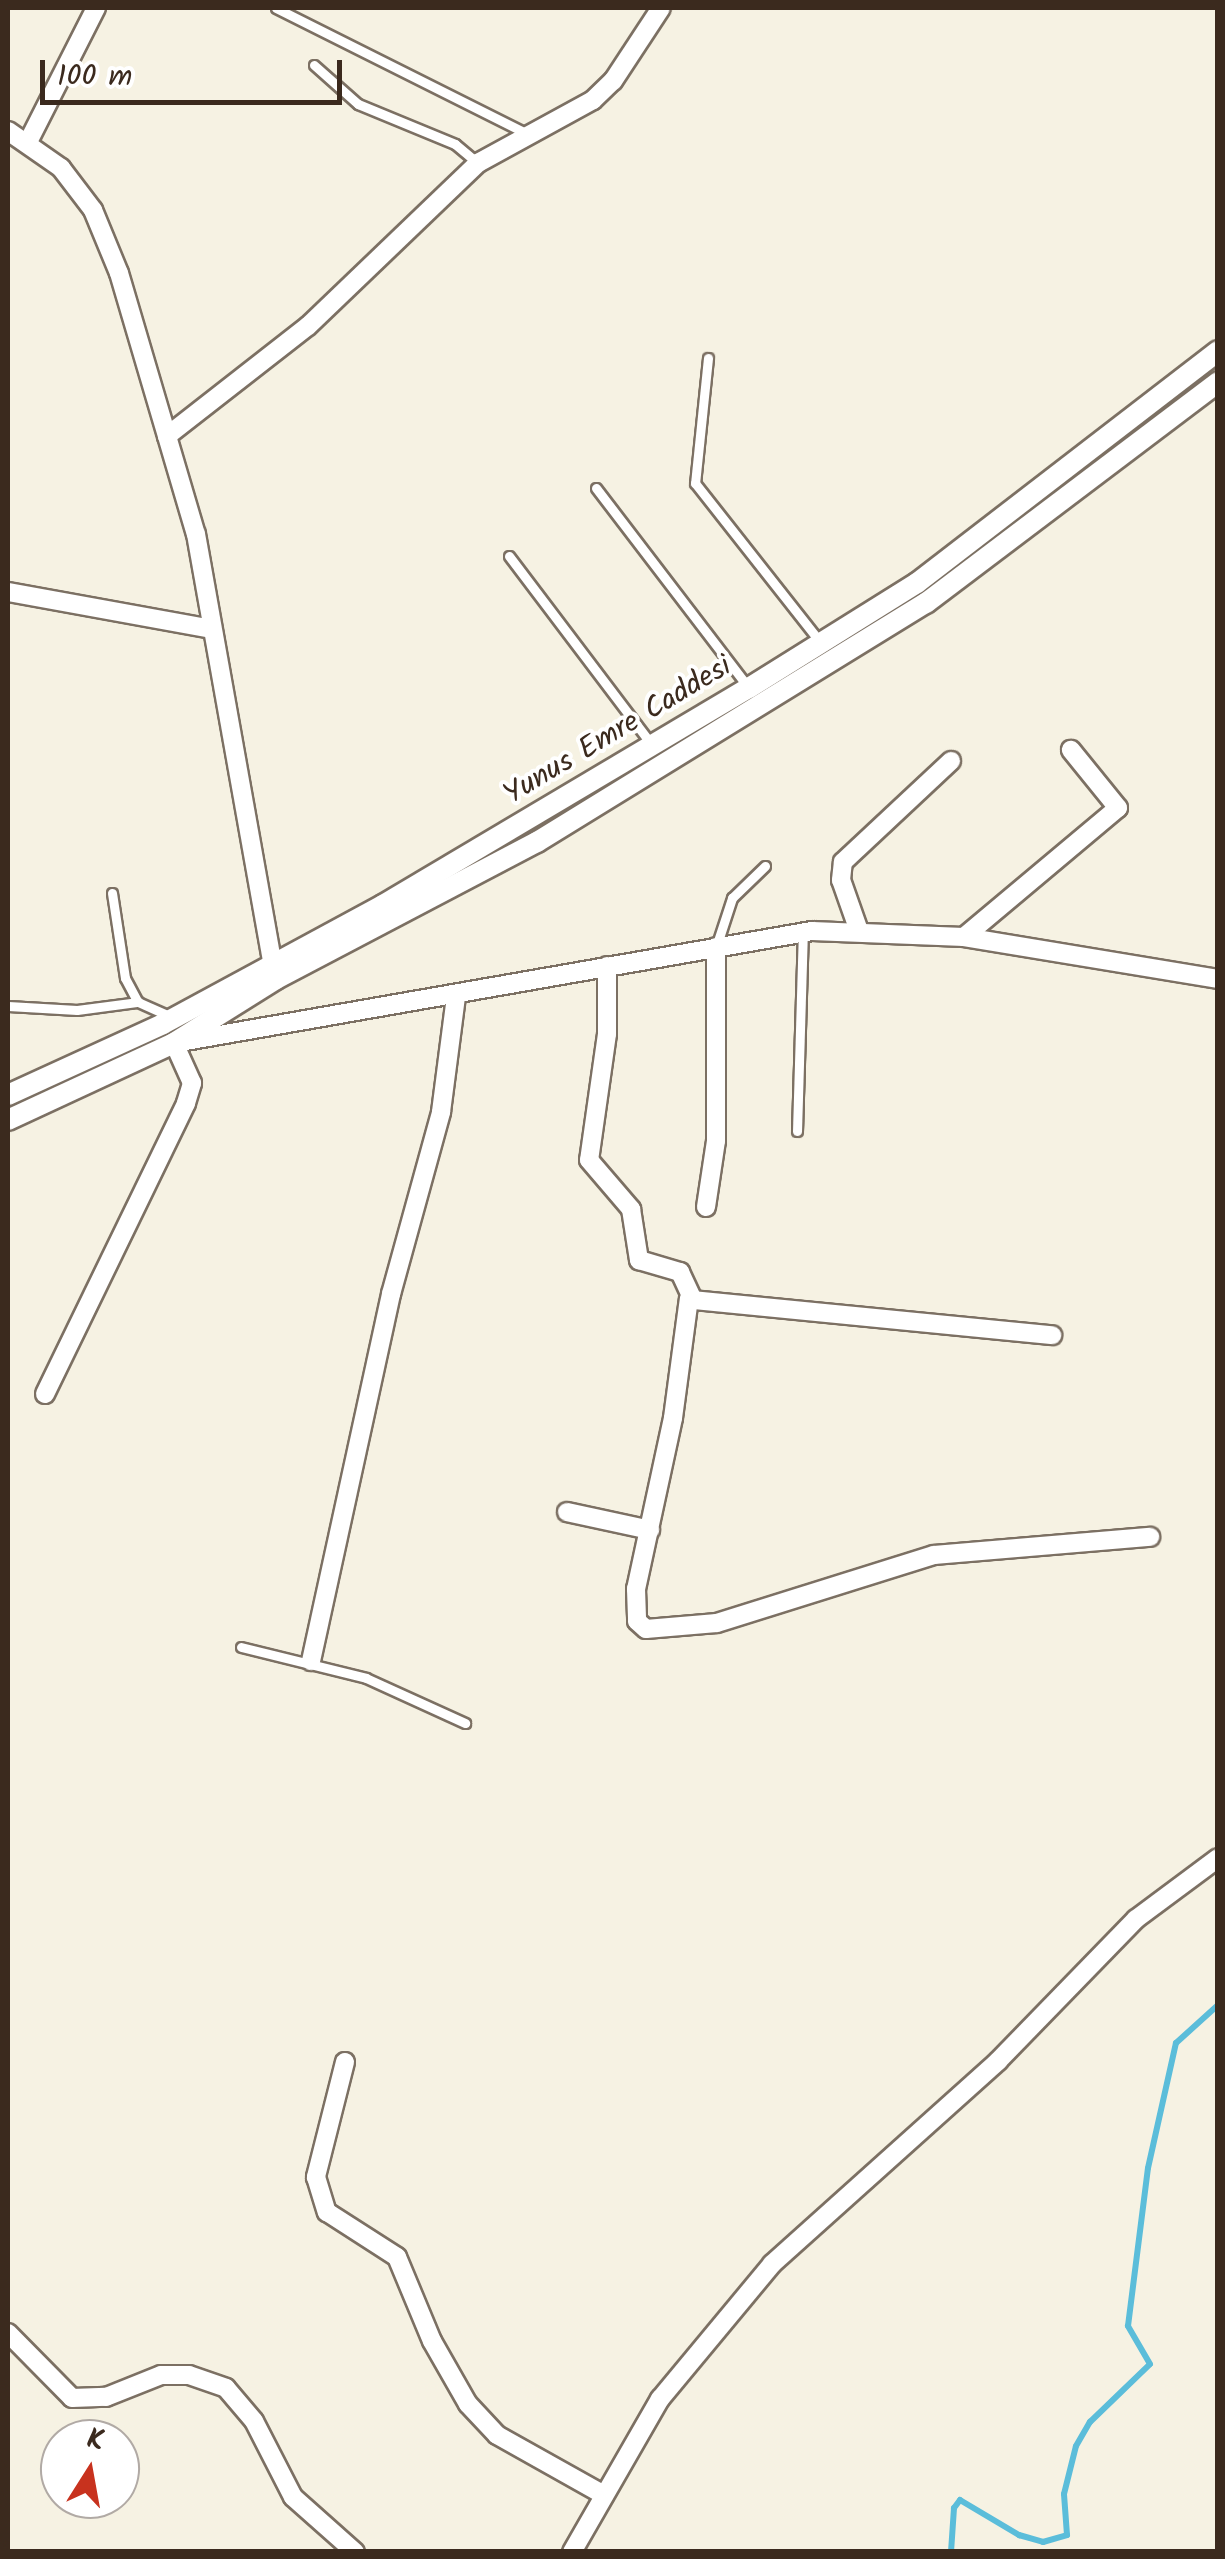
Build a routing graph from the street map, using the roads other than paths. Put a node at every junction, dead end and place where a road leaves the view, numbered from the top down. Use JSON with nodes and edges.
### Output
{"nodes":[{"id":1,"x":96,"y":8,"type":"edge"},
{"id":2,"x":276,"y":8,"type":"edge"},
{"id":3,"x":661,"y":8,"type":"edge"},
{"id":4,"x":314,"y":66,"type":"dead end"},
{"id":5,"x":8,"y":131,"type":"edge"},
{"id":6,"x":531,"y":136,"type":"junction"},
{"id":7,"x":28,"y":140,"type":"junction"},
{"id":8,"x":478,"y":164,"type":"junction"},
{"id":9,"x":1218,"y":351,"type":"edge"},
{"id":10,"x":708,"y":358,"type":"dead end"},
{"id":11,"x":1218,"y":382,"type":"edge"},
{"id":12,"x":167,"y":436,"type":"junction"},
{"id":13,"x":596,"y":488,"type":"dead end"},
{"id":14,"x":509,"y":556,"type":"dead end"},
{"id":15,"x":8,"y":592,"type":"edge"},
{"id":16,"x":211,"y":629,"type":"junction"},
{"id":17,"x":820,"y":643,"type":"junction"},
{"id":18,"x":749,"y":688,"type":"junction"},
{"id":19,"x":654,"y":747,"type":"junction"},
{"id":20,"x":1071,"y":750,"type":"dead end"},
{"id":21,"x":951,"y":760,"type":"dead end"},
{"id":22,"x":765,"y":866,"type":"dead end"},
{"id":23,"x":112,"y":893,"type":"dead end"},
{"id":24,"x":858,"y":931,"type":"junction"},
{"id":25,"x":803,"y":932,"type":"junction"},
{"id":26,"x":964,"y":937,"type":"junction"},
{"id":27,"x":716,"y":947,"type":"junction"},
{"id":28,"x":606,"y":966,"type":"junction"},
{"id":29,"x":274,"y":970,"type":"junction"},
{"id":30,"x":1218,"y":978,"type":"edge"},
{"id":31,"x":456,"y":996,"type":"junction"},
{"id":32,"x":138,"y":1002,"type":"junction"},
{"id":33,"x":8,"y":1006,"type":"edge"},
{"id":34,"x":174,"y":1018,"type":"junction"},
{"id":35,"x":174,"y":1043,"type":"junction"},
{"id":36,"x":8,"y":1094,"type":"edge"},
{"id":37,"x":8,"y":1120,"type":"edge"},
{"id":38,"x":797,"y":1131,"type":"dead end"},
{"id":39,"x":706,"y":1206,"type":"dead end"},
{"id":40,"x":689,"y":1298,"type":"junction"},
{"id":41,"x":1052,"y":1335,"type":"dead end"},
{"id":42,"x":45,"y":1394,"type":"dead end"},
{"id":43,"x":567,"y":1512,"type":"dead end"},
{"id":44,"x":650,"y":1530,"type":"junction"},
{"id":45,"x":1150,"y":1538,"type":"dead end"},
{"id":46,"x":241,"y":1646,"type":"dead end"},
{"id":47,"x":311,"y":1661,"type":"junction"},
{"id":48,"x":465,"y":1723,"type":"dead end"},
{"id":49,"x":1218,"y":1858,"type":"edge"},
{"id":50,"x":345,"y":2062,"type":"dead end"},
{"id":51,"x":8,"y":2334,"type":"edge"},
{"id":52,"x":604,"y":2495,"type":"junction"},
{"id":53,"x":355,"y":2552,"type":"edge"},
{"id":54,"x":572,"y":2552,"type":"edge"}],
"edges":[{"from":1,"to":7,"type":"street"},
{"from":2,"to":6,"type":"lane"},
{"from":3,"to":6,"type":"street"},
{"from":4,"to":8,"type":"lane"},
{"from":5,"to":7,"type":"street"},
{"from":6,"to":8,"type":"street"},
{"from":7,"to":12,"type":"street"},
{"from":8,"to":12,"type":"street"},
{"from":9,"to":17,"type":"street","name":"Yunus Emre Caddesi"},
{"from":10,"to":17,"type":"lane"},
{"from":11,"to":29,"type":"street","name":"Yunus Emre Caddesi"},
{"from":12,"to":16,"type":"street"},
{"from":13,"to":18,"type":"lane"},
{"from":14,"to":19,"type":"lane"},
{"from":15,"to":16,"type":"street"},
{"from":16,"to":29,"type":"street"},
{"from":17,"to":18,"type":"street","name":"Yunus Emre Caddesi"},
{"from":18,"to":19,"type":"street","name":"Yunus Emre Caddesi"},
{"from":19,"to":29,"type":"street","name":"Yunus Emre Caddesi"},
{"from":20,"to":26,"type":"street"},
{"from":21,"to":24,"type":"street"},
{"from":22,"to":27,"type":"lane"},
{"from":23,"to":32,"type":"lane"},
{"from":24,"to":25,"type":"street"},
{"from":24,"to":26,"type":"street"},
{"from":25,"to":27,"type":"street"},
{"from":25,"to":38,"type":"lane"},
{"from":26,"to":30,"type":"street"},
{"from":27,"to":28,"type":"street"},
{"from":27,"to":39,"type":"street"},
{"from":28,"to":31,"type":"street"},
{"from":28,"to":40,"type":"street"},
{"from":29,"to":34,"type":"street","name":"Yunus Emre Caddesi"},
{"from":29,"to":35,"type":"street","name":"Yunus Emre Caddesi"},
{"from":31,"to":35,"type":"street"},
{"from":31,"to":47,"type":"street"},
{"from":32,"to":33,"type":"lane"},
{"from":32,"to":34,"type":"lane"},
{"from":34,"to":36,"type":"street","name":"Yunus Emre Caddesi"},
{"from":35,"to":37,"type":"street","name":"Yunus Emre Caddesi"},
{"from":35,"to":42,"type":"street"},
{"from":40,"to":41,"type":"street"},
{"from":40,"to":44,"type":"street"},
{"from":43,"to":44,"type":"street"},
{"from":44,"to":45,"type":"street"},
{"from":46,"to":47,"type":"lane"},
{"from":47,"to":48,"type":"lane"},
{"from":49,"to":52,"type":"street"},
{"from":50,"to":52,"type":"street"},
{"from":51,"to":53,"type":"street"},
{"from":52,"to":54,"type":"street"}]}
